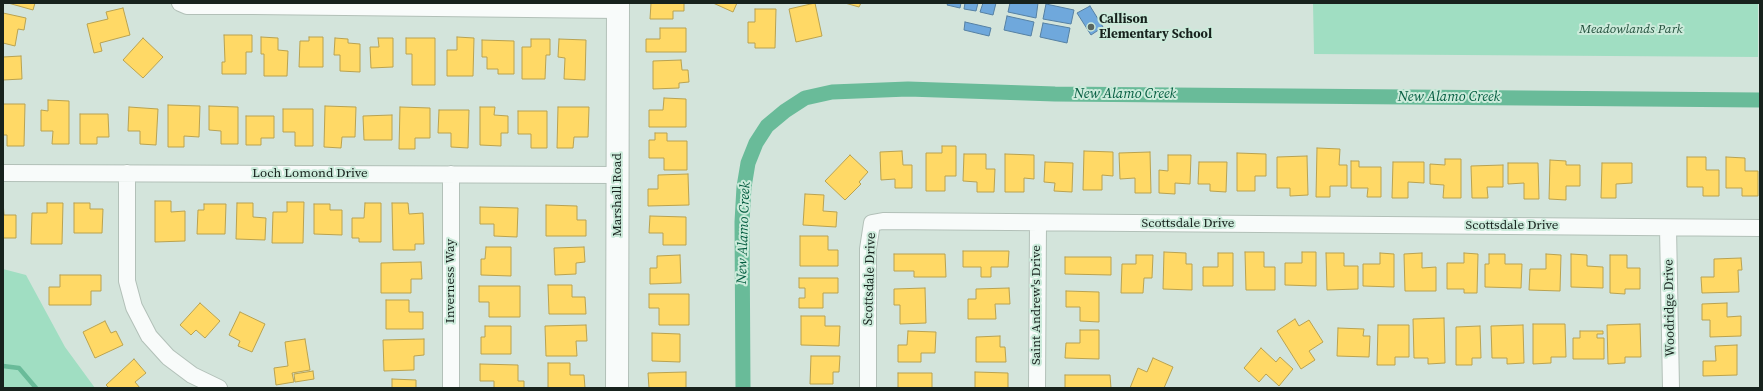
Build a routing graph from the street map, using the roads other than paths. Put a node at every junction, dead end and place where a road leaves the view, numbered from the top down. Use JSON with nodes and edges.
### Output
{"nodes":[{"id":1,"x":180,"y":3,"type":"edge"},
{"id":2,"x":253,"y":5,"type":"edge"},
{"id":3,"x":618,"y":7,"type":"edge"},
{"id":4,"x":3,"y":172,"type":"edge"},
{"id":5,"x":126,"y":172,"type":"junction"},
{"id":6,"x":452,"y":174,"type":"junction"},
{"id":7,"x":618,"y":175,"type":"junction"},
{"id":8,"x":1038,"y":223,"type":"junction"},
{"id":9,"x":1668,"y":228,"type":"junction"},
{"id":10,"x":1760,"y":228,"type":"edge"},
{"id":11,"x":218,"y":388,"type":"edge"},
{"id":12,"x":451,"y":388,"type":"edge"},
{"id":13,"x":618,"y":388,"type":"edge"},
{"id":14,"x":868,"y":388,"type":"edge"},
{"id":15,"x":1037,"y":388,"type":"edge"},
{"id":16,"x":1671,"y":388,"type":"edge"}],
"edges":[{"from":1,"to":2,"type":"street"},
{"from":2,"to":3,"type":"street"},
{"from":3,"to":7,"type":"street","name":"Marshall Road"},
{"from":4,"to":5,"type":"street","name":"Loch Lomond Drive"},
{"from":5,"to":6,"type":"street","name":"Loch Lomond Drive"},
{"from":5,"to":11,"type":"street"},
{"from":6,"to":7,"type":"street","name":"Loch Lomond Drive"},
{"from":6,"to":12,"type":"street","name":"Inverness Way"},
{"from":7,"to":13,"type":"street","name":"Marshall Road"},
{"from":8,"to":9,"type":"street","name":"Scottsdale Drive"},
{"from":8,"to":14,"type":"street","name":"Scottsdale Drive"},
{"from":8,"to":15,"type":"street","name":"Saint Andrew's Drive"},
{"from":9,"to":10,"type":"street","name":"Scottsdale Drive"},
{"from":9,"to":16,"type":"street","name":"Woodridge Drive"}]}
